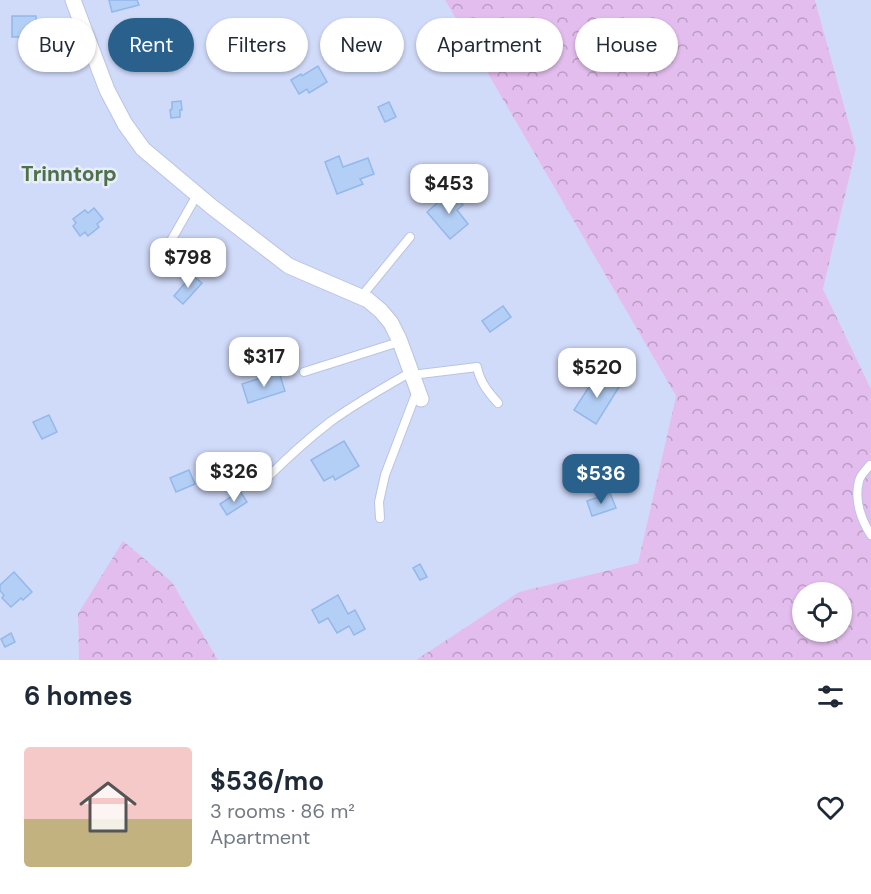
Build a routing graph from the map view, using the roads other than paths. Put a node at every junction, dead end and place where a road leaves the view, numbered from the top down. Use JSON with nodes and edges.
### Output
{"nodes":[{"id":1,"x":73,"y":0,"type":"edge"},
{"id":2,"x":197,"y":195,"type":"junction"},
{"id":3,"x":410,"y":237,"type":"dead end"},
{"id":4,"x":168,"y":246,"type":"dead end"},
{"id":5,"x":361,"y":297,"type":"junction"},
{"id":6,"x":399,"y":342,"type":"junction"},
{"id":7,"x":304,"y":372,"type":"dead end"},
{"id":8,"x":415,"y":384,"type":"junction"},
{"id":9,"x":498,"y":403,"type":"dead end"},
{"id":10,"x":870,"y":465,"type":"edge"},
{"id":11,"x":267,"y":478,"type":"dead end"},
{"id":12,"x":380,"y":518,"type":"dead end"},
{"id":13,"x":871,"y":535,"type":"edge"}],
"edges":[{"from":1,"to":2,"type":"street"},
{"from":2,"to":4,"type":"lane"},
{"from":2,"to":5,"type":"street"},
{"from":3,"to":5,"type":"lane"},
{"from":5,"to":6,"type":"street"},
{"from":6,"to":7,"type":"lane"},
{"from":6,"to":8,"type":"street"},
{"from":8,"to":9,"type":"lane"},
{"from":8,"to":11,"type":"lane"},
{"from":8,"to":12,"type":"lane"},
{"from":10,"to":13,"type":"lane"}]}
